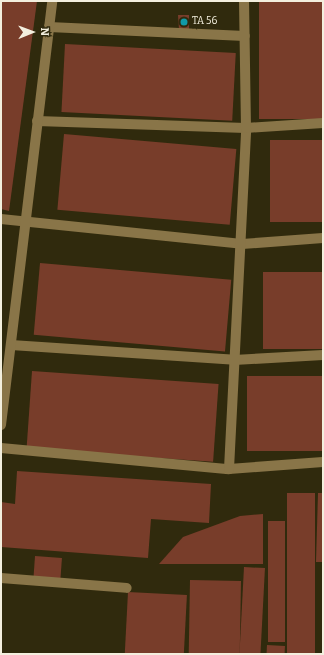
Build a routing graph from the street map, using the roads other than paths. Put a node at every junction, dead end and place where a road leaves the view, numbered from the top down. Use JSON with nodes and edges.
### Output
{"nodes":[{"id":1,"x":52,"y":1,"type":"edge"},
{"id":2,"x":244,"y":1,"type":"edge"},
{"id":3,"x":49,"y":27,"type":"junction"},
{"id":4,"x":245,"y":36,"type":"junction"},
{"id":5,"x":38,"y":121,"type":"junction"},
{"id":6,"x":323,"y":123,"type":"edge"},
{"id":7,"x":246,"y":128,"type":"junction"},
{"id":8,"x":1,"y":219,"type":"edge"},
{"id":9,"x":25,"y":222,"type":"junction"},
{"id":10,"x":323,"y":238,"type":"edge"},
{"id":11,"x":242,"y":244,"type":"junction"},
{"id":12,"x":11,"y":345,"type":"junction"},
{"id":13,"x":323,"y":355,"type":"edge"},
{"id":14,"x":234,"y":360,"type":"junction"},
{"id":15,"x":1,"y":425,"type":"edge"},
{"id":16,"x":1,"y":448,"type":"edge"},
{"id":17,"x":323,"y":462,"type":"edge"},
{"id":18,"x":229,"y":469,"type":"junction"},
{"id":19,"x":1,"y":578,"type":"edge"},
{"id":20,"x":127,"y":588,"type":"dead end"}],
"edges":[{"from":1,"to":3,"type":"lane"},
{"from":2,"to":4,"type":"lane"},
{"from":3,"to":4,"type":"lane"},
{"from":3,"to":5,"type":"lane"},
{"from":4,"to":7,"type":"lane"},
{"from":5,"to":7,"type":"lane"},
{"from":5,"to":9,"type":"lane"},
{"from":6,"to":7,"type":"lane"},
{"from":7,"to":11,"type":"lane"},
{"from":8,"to":9,"type":"lane"},
{"from":9,"to":11,"type":"lane"},
{"from":9,"to":12,"type":"lane"},
{"from":10,"to":11,"type":"lane"},
{"from":11,"to":14,"type":"lane"},
{"from":12,"to":14,"type":"lane"},
{"from":12,"to":15,"type":"lane"},
{"from":13,"to":14,"type":"lane"},
{"from":14,"to":18,"type":"lane"},
{"from":16,"to":18,"type":"lane"},
{"from":17,"to":18,"type":"lane"},
{"from":19,"to":20,"type":"lane"}]}
